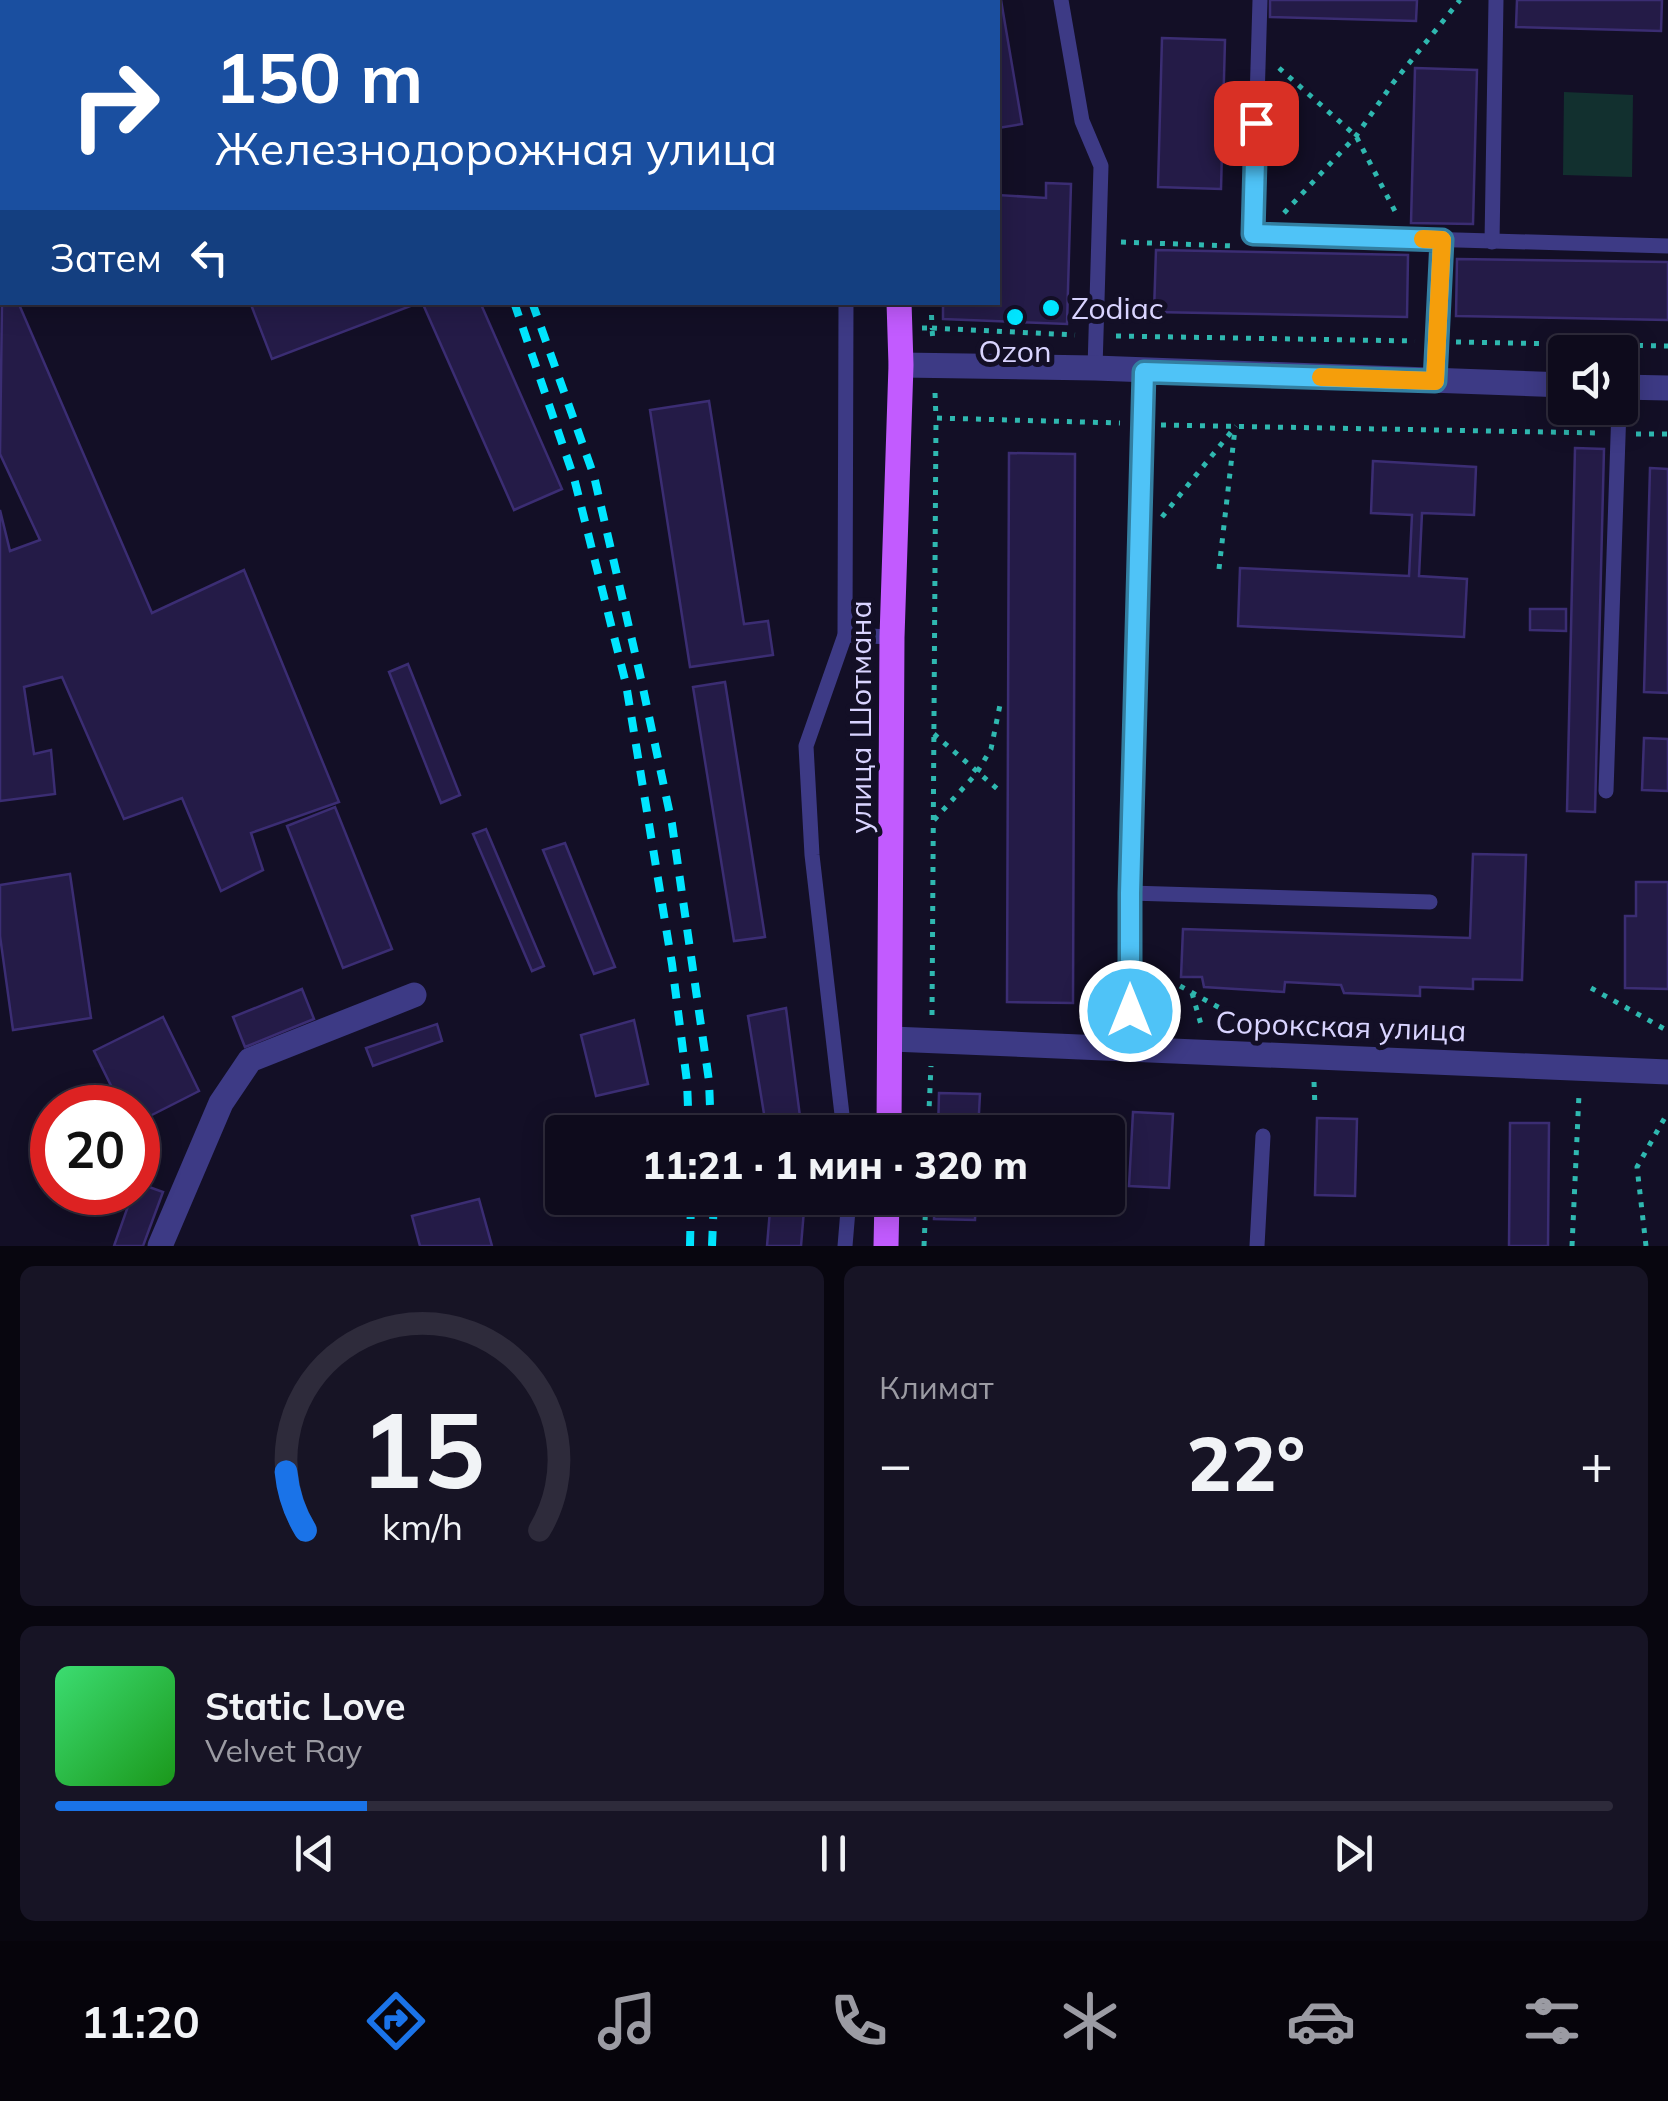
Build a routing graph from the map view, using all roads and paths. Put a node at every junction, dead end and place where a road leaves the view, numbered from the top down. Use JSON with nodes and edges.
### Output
{"nodes":[{"id":1,"x":1061,"y":0,"type":"edge"},
{"id":2,"x":1260,"y":0,"type":"edge"},
{"id":3,"x":1460,"y":0,"type":"edge"},
{"id":4,"x":1496,"y":0,"type":"edge"},
{"id":5,"x":1258,"y":49,"type":"junction"},
{"id":6,"x":1356,"y":136,"type":"junction"},
{"id":7,"x":1264,"y":234,"type":"junction"},
{"id":8,"x":1410,"y":239,"type":"junction"},
{"id":9,"x":1442,"y":240,"type":"junction"},
{"id":10,"x":1098,"y":242,"type":"junction"},
{"id":11,"x":1492,"y":242,"type":"junction"},
{"id":12,"x":1668,"y":246,"type":"edge"},
{"id":13,"x":846,"y":305,"type":"edge"},
{"id":14,"x":899,"y":305,"type":"edge"},
{"id":15,"x":930,"y":305,"type":"edge"},
{"id":16,"x":932,"y":328,"type":"junction"},
{"id":17,"x":1094,"y":336,"type":"junction"},
{"id":18,"x":1438,"y":342,"type":"junction"},
{"id":19,"x":1668,"y":346,"type":"edge"},
{"id":20,"x":933,"y":363,"type":"junction"},
{"id":21,"x":900,"y":365,"type":"junction"},
{"id":22,"x":1095,"y":368,"type":"junction"},
{"id":23,"x":1144,"y":372,"type":"junction"},
{"id":24,"x":1435,"y":381,"type":"junction"},
{"id":25,"x":1548,"y":385,"type":"edge"},
{"id":26,"x":1638,"y":387,"type":"edge"},
{"id":27,"x":1668,"y":388,"type":"edge"},
{"id":28,"x":936,"y":418,"type":"junction"},
{"id":29,"x":1142,"y":424,"type":"junction"},
{"id":30,"x":1619,"y":425,"type":"edge"},
{"id":31,"x":1236,"y":426,"type":"junction"},
{"id":32,"x":1619,"y":433,"type":"junction"},
{"id":33,"x":1668,"y":434,"type":"edge"},
{"id":34,"x":1139,"y":545,"type":"junction"},
{"id":35,"x":1219,"y":569,"type":"dead end"},
{"id":36,"x":845,"y":635,"type":"junction"},
{"id":37,"x":892,"y":637,"type":"junction"},
{"id":38,"x":1001,"y":700,"type":"dead end"},
{"id":39,"x":934,"y":734,"type":"junction"},
{"id":40,"x":976,"y":774,"type":"junction"},
{"id":41,"x":1606,"y":791,"type":"dead end"},
{"id":42,"x":1002,"y":794,"type":"dead end"},
{"id":43,"x":933,"y":822,"type":"junction"},
{"id":44,"x":1130,"y":893,"type":"junction"},
{"id":45,"x":1430,"y":902,"type":"dead end"},
{"id":46,"x":1180,"y":986,"type":"dead end"},
{"id":47,"x":1591,"y":988,"type":"dead end"},
{"id":48,"x":414,"y":995,"type":"dead end"},
{"id":49,"x":1259,"y":1030,"type":"dead end"},
{"id":50,"x":1668,"y":1031,"type":"edge"},
{"id":51,"x":892,"y":1039,"type":"junction"},
{"id":52,"x":932,"y":1040,"type":"junction"},
{"id":53,"x":1130,"y":1050,"type":"junction"},
{"id":54,"x":1580,"y":1067,"type":"junction"},
{"id":55,"x":1668,"y":1072,"type":"edge"},
{"id":56,"x":1668,"y":1112,"type":"edge"},
{"id":57,"x":842,"y":1115,"type":"edge"},
{"id":58,"x":890,"y":1115,"type":"edge"},
{"id":59,"x":929,"y":1115,"type":"edge"},
{"id":60,"x":1263,"y":1136,"type":"dead end"},
{"id":61,"x":848,"y":1215,"type":"edge"},
{"id":62,"x":887,"y":1215,"type":"edge"},
{"id":63,"x":925,"y":1215,"type":"edge"},
{"id":64,"x":160,"y":1246,"type":"edge"},
{"id":65,"x":845,"y":1246,"type":"edge"},
{"id":66,"x":886,"y":1246,"type":"edge"},
{"id":67,"x":924,"y":1246,"type":"edge"},
{"id":68,"x":1257,"y":1246,"type":"edge"},
{"id":69,"x":1572,"y":1246,"type":"edge"},
{"id":70,"x":1646,"y":1246,"type":"edge"}],
"edges":[{"from":1,"to":10,"type":"lane"},
{"from":2,"to":5,"type":"lane"},
{"from":3,"to":6,"type":"path"},
{"from":4,"to":11,"type":"lane"},
{"from":5,"to":6,"type":"path"},
{"from":5,"to":7,"type":"lane"},
{"from":6,"to":7,"type":"path"},
{"from":6,"to":8,"type":"path"},
{"from":7,"to":8,"type":"lane"},
{"from":7,"to":10,"type":"path"},
{"from":8,"to":9,"type":"lane"},
{"from":9,"to":11,"type":"lane"},
{"from":9,"to":18,"type":"lane"},
{"from":10,"to":17,"type":"lane"},
{"from":11,"to":12,"type":"lane"},
{"from":13,"to":36,"type":"lane"},
{"from":14,"to":21,"type":"main road","name":"улица Шотмана"},
{"from":15,"to":16,"type":"path"},
{"from":16,"to":17,"type":"path"},
{"from":16,"to":20,"type":"path"},
{"from":17,"to":18,"type":"path"},
{"from":17,"to":22,"type":"lane"},
{"from":18,"to":19,"type":"path"},
{"from":18,"to":24,"type":"lane"},
{"from":20,"to":21,"type":"street"},
{"from":20,"to":22,"type":"street"},
{"from":20,"to":28,"type":"path"},
{"from":21,"to":37,"type":"main road","name":"улица Шотмана"},
{"from":22,"to":23,"type":"street"},
{"from":23,"to":24,"type":"street"},
{"from":23,"to":29,"type":"lane"},
{"from":24,"to":25,"type":"street"},
{"from":26,"to":27,"type":"street"},
{"from":28,"to":29,"type":"path"},
{"from":28,"to":39,"type":"path"},
{"from":29,"to":31,"type":"path"},
{"from":29,"to":34,"type":"lane"},
{"from":30,"to":32,"type":"lane"},
{"from":31,"to":32,"type":"path"},
{"from":31,"to":34,"type":"path"},
{"from":31,"to":35,"type":"path"},
{"from":32,"to":33,"type":"path"},
{"from":32,"to":41,"type":"lane"},
{"from":34,"to":44,"type":"lane"},
{"from":36,"to":37,"type":"lane"},
{"from":36,"to":57,"type":"lane"},
{"from":37,"to":51,"type":"main road","name":"улица Шотмана"},
{"from":38,"to":40,"type":"path"},
{"from":39,"to":40,"type":"path"},
{"from":39,"to":43,"type":"path"},
{"from":40,"to":42,"type":"path"},
{"from":40,"to":43,"type":"path"},
{"from":43,"to":52,"type":"path"},
{"from":44,"to":45,"type":"lane"},
{"from":44,"to":53,"type":"lane"},
{"from":46,"to":49,"type":"path"},
{"from":47,"to":50,"type":"path"},
{"from":48,"to":64,"type":"street"},
{"from":51,"to":52,"type":"street","name":"Сорокская улица"},
{"from":51,"to":58,"type":"main road","name":"улица Шотмана"},
{"from":52,"to":53,"type":"street","name":"Сорокская улица"},
{"from":52,"to":59,"type":"path"},
{"from":53,"to":54,"type":"street","name":"Сорокская улица"},
{"from":54,"to":55,"type":"street","name":"Сорокская улица"},
{"from":54,"to":69,"type":"path"},
{"from":56,"to":70,"type":"path"},
{"from":60,"to":68,"type":"lane"},
{"from":61,"to":65,"type":"lane"},
{"from":62,"to":66,"type":"main road"},
{"from":63,"to":67,"type":"path"}]}
